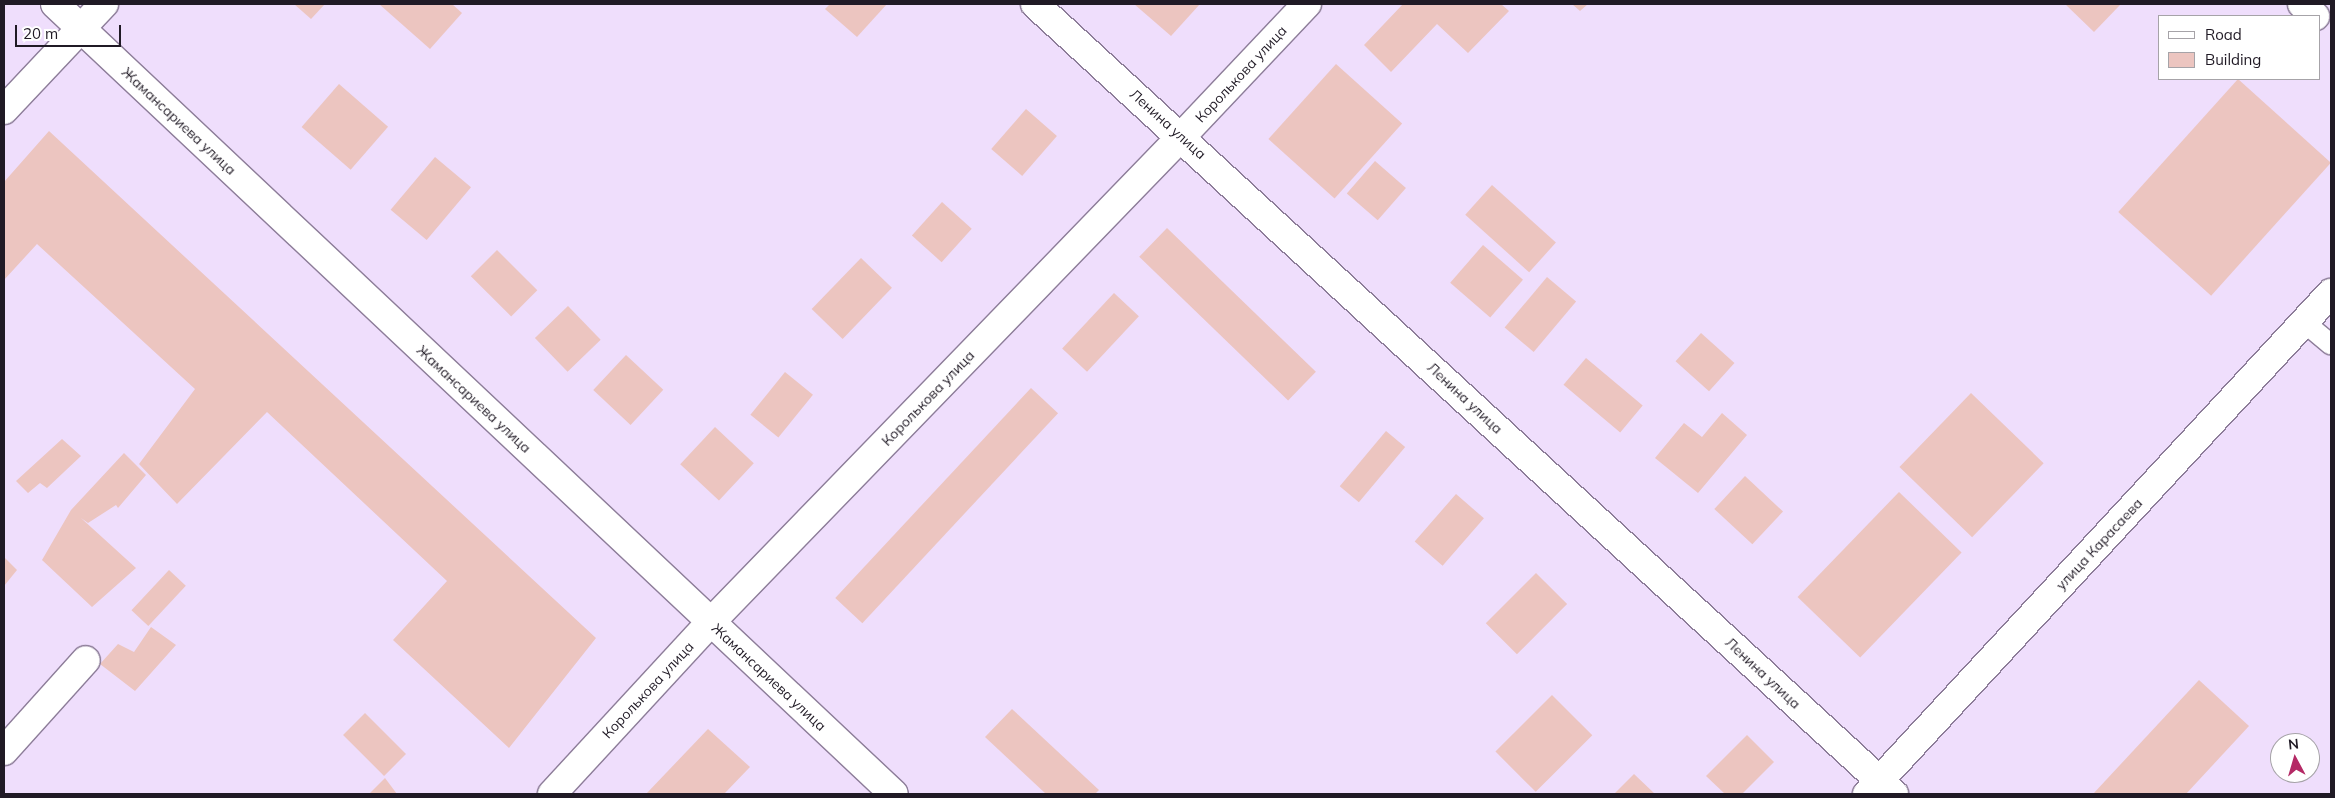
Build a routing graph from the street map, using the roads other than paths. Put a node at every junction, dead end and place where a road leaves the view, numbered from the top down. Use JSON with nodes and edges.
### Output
{"nodes":[{"id":1,"x":55,"y":4,"type":"edge"},
{"id":2,"x":104,"y":4,"type":"edge"},
{"id":3,"x":1035,"y":4,"type":"edge"},
{"id":4,"x":1307,"y":4,"type":"edge"},
{"id":5,"x":2302,"y":4,"type":"edge"},
{"id":6,"x":2314,"y":15,"type":"edge"},
{"id":7,"x":2320,"y":21,"type":"edge"},
{"id":8,"x":81,"y":29,"type":"junction"},
{"id":9,"x":2331,"y":31,"type":"edge"},
{"id":10,"x":4,"y":110,"type":"edge"},
{"id":11,"x":1182,"y":136,"type":"junction"},
{"id":12,"x":2331,"y":293,"type":"edge"},
{"id":13,"x":2304,"y":322,"type":"junction"},
{"id":14,"x":2331,"y":345,"type":"edge"},
{"id":15,"x":710,"y":623,"type":"junction"},
{"id":16,"x":86,"y":660,"type":"dead end"},
{"id":17,"x":4,"y":751,"type":"edge"},
{"id":18,"x":1880,"y":790,"type":"edge"},
{"id":19,"x":552,"y":794,"type":"edge"},
{"id":20,"x":894,"y":794,"type":"edge"}],
"edges":[{"from":1,"to":8,"type":"street","name":"Жамансариева улица"},
{"from":2,"to":8,"type":"street"},
{"from":3,"to":11,"type":"street","name":"Ленина улица"},
{"from":4,"to":11,"type":"street","name":"Королькова улица"},
{"from":5,"to":6,"type":"street"},
{"from":7,"to":9,"type":"street"},
{"from":8,"to":10,"type":"street"},
{"from":8,"to":15,"type":"street","name":"Жамансариева улица"},
{"from":11,"to":15,"type":"street","name":"Королькова улица"},
{"from":11,"to":18,"type":"street","name":"Ленина улица"},
{"from":12,"to":13,"type":"street","name":"улица Карасаева"},
{"from":13,"to":14,"type":"lane"},
{"from":13,"to":18,"type":"street","name":"улица Карасаева"},
{"from":15,"to":19,"type":"street","name":"Королькова улица"},
{"from":15,"to":20,"type":"street","name":"Жамансариева улица"},
{"from":16,"to":17,"type":"street"}]}
